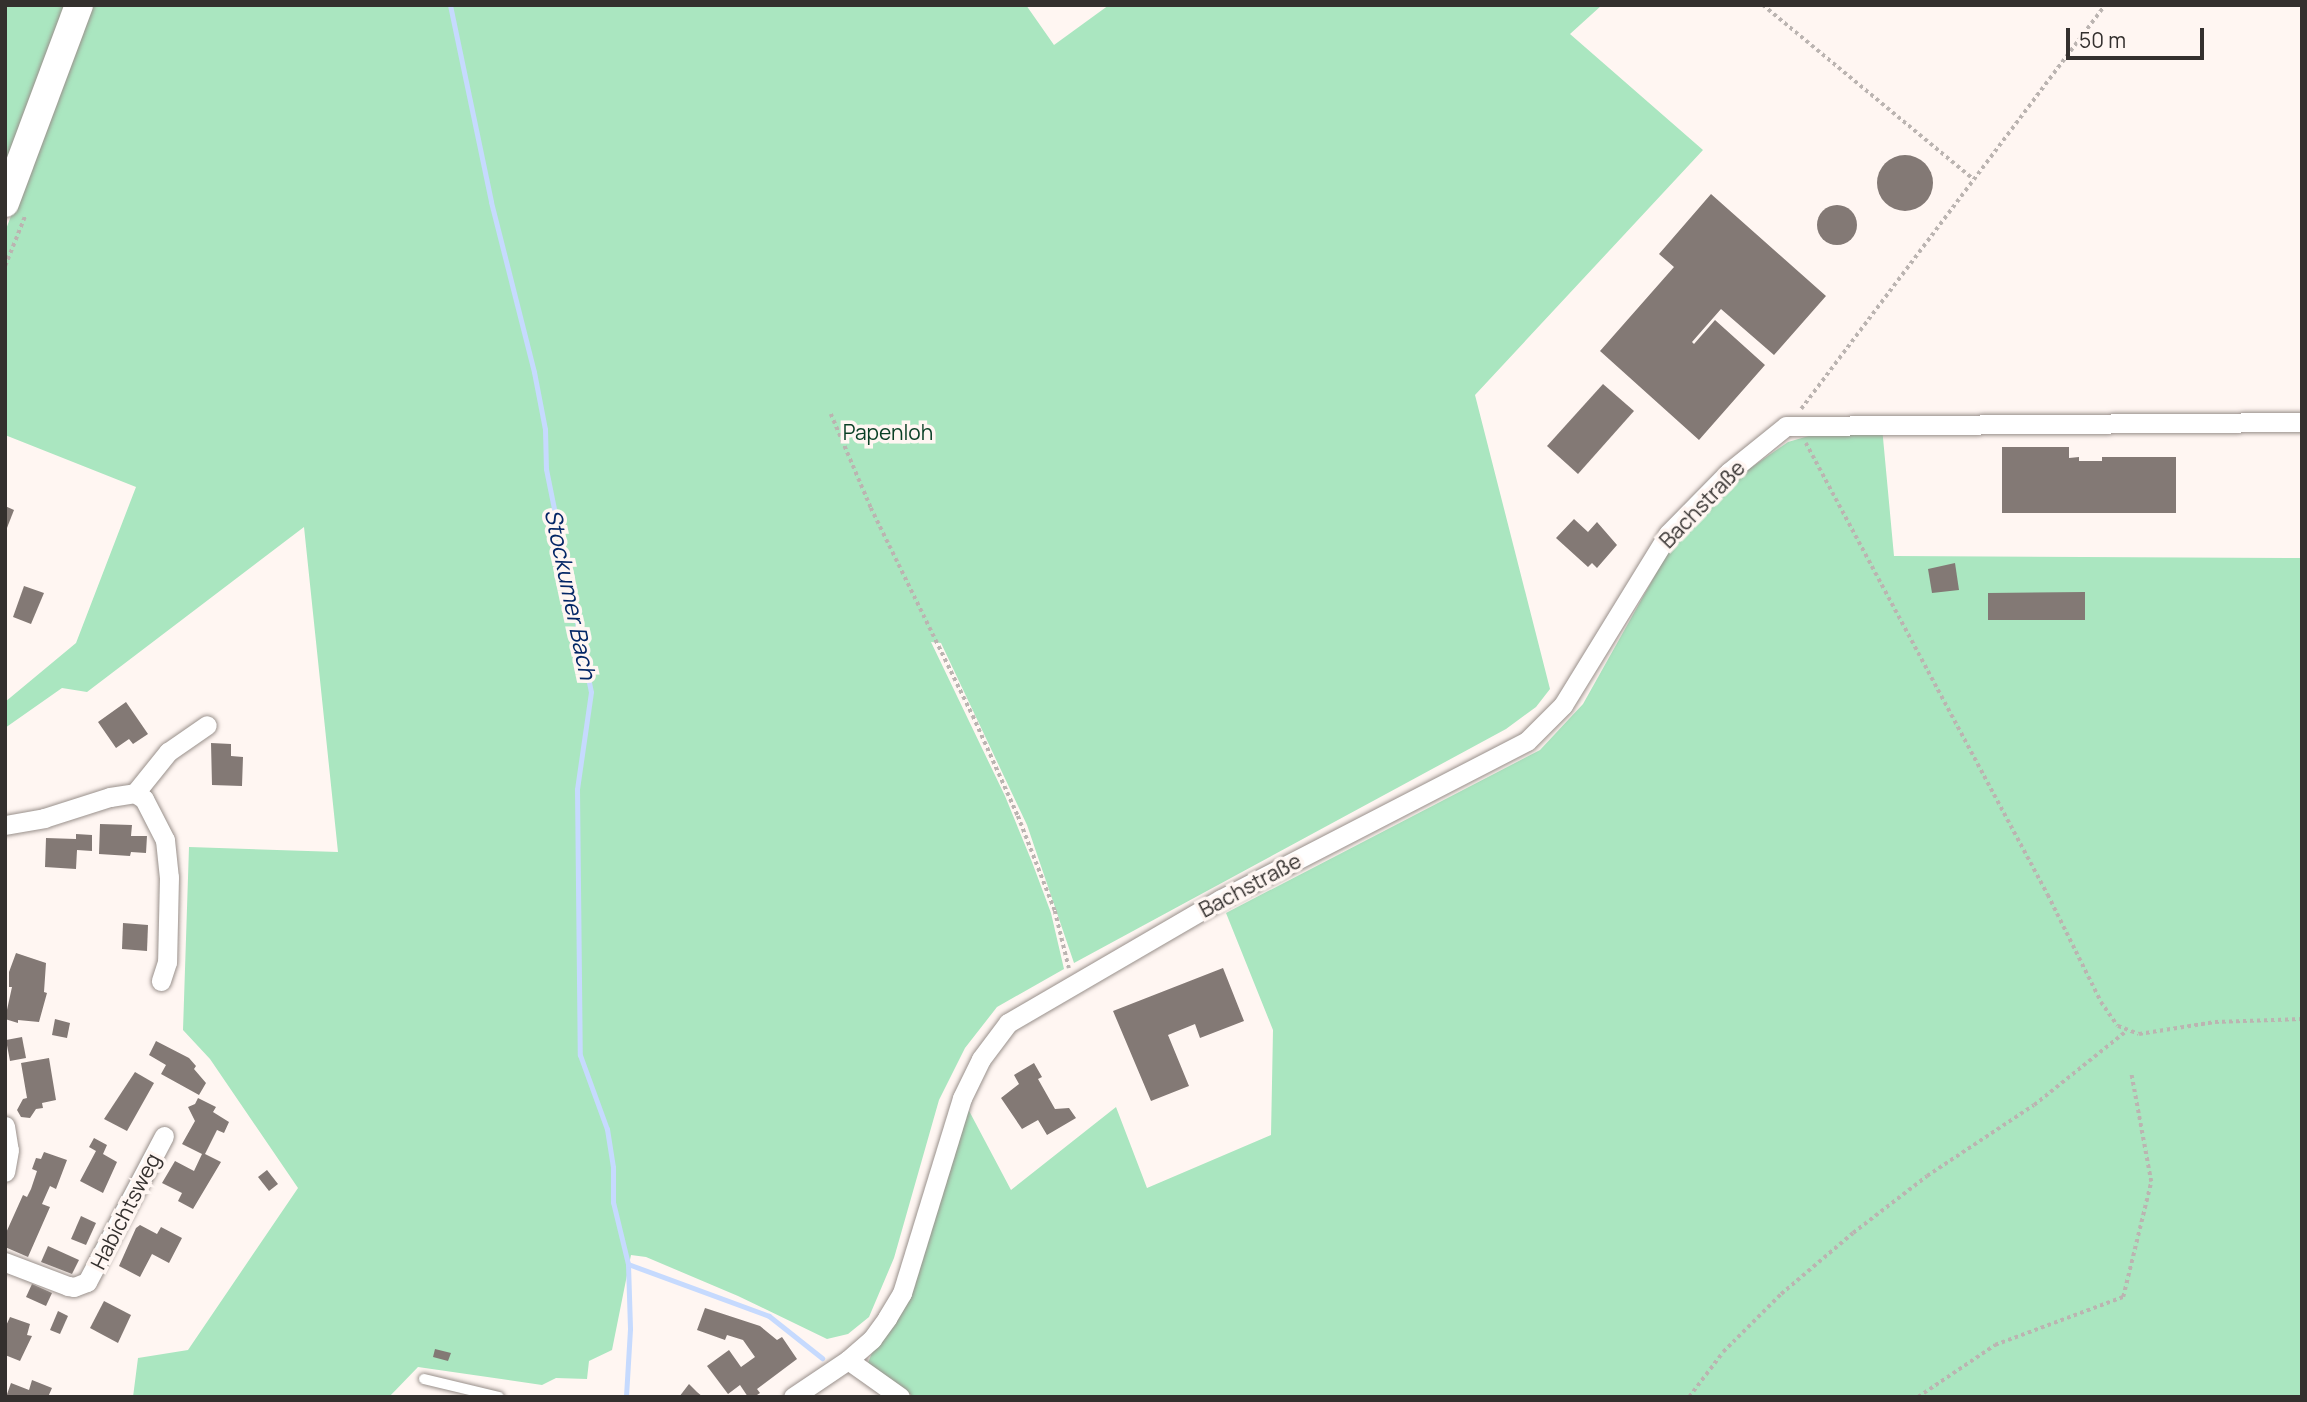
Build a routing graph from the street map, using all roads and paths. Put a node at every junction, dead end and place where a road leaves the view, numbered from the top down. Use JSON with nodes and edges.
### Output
{"nodes":[{"id":1,"x":79,"y":5,"type":"edge"},
{"id":2,"x":1763,"y":5,"type":"edge"},
{"id":3,"x":2105,"y":5,"type":"edge"},
{"id":4,"x":1973,"y":179,"type":"junction"},
{"id":5,"x":5,"y":203,"type":"edge"},
{"id":6,"x":831,"y":415,"type":"dead end"},
{"id":7,"x":2302,"y":422,"type":"edge"},
{"id":8,"x":1786,"y":426,"type":"junction"},
{"id":9,"x":207,"y":725,"type":"dead end"},
{"id":10,"x":135,"y":793,"type":"junction"},
{"id":11,"x":5,"y":825,"type":"edge"},
{"id":12,"x":161,"y":981,"type":"dead end"},
{"id":13,"x":1073,"y":984,"type":"junction"},
{"id":14,"x":2302,"y":1019,"type":"edge"},
{"id":15,"x":2126,"y":1032,"type":"junction"},
{"id":16,"x":2131,"y":1073,"type":"dead end"},
{"id":17,"x":5,"y":1126,"type":"edge"},
{"id":18,"x":164,"y":1136,"type":"dead end"},
{"id":19,"x":5,"y":1172,"type":"edge"},
{"id":20,"x":5,"y":1262,"type":"edge"},
{"id":21,"x":848,"y":1360,"type":"junction"},
{"id":22,"x":424,"y":1379,"type":"dead end"},
{"id":23,"x":499,"y":1397,"type":"edge"},
{"id":24,"x":793,"y":1397,"type":"edge"},
{"id":25,"x":900,"y":1397,"type":"edge"},
{"id":26,"x":1689,"y":1397,"type":"edge"},
{"id":27,"x":1918,"y":1397,"type":"edge"}],
"edges":[{"from":1,"to":5,"type":"main road"},
{"from":2,"to":4,"type":"path"},
{"from":3,"to":4,"type":"path"},
{"from":4,"to":8,"type":"path"},
{"from":6,"to":13,"type":"path"},
{"from":7,"to":8,"type":"street"},
{"from":8,"to":13,"type":"street","name":"Bachstraße"},
{"from":8,"to":15,"type":"path"},
{"from":9,"to":10,"type":"street"},
{"from":10,"to":11,"type":"street"},
{"from":10,"to":12,"type":"street"},
{"from":13,"to":21,"type":"street","name":"Bachstraße"},
{"from":14,"to":15,"type":"path"},
{"from":15,"to":26,"type":"path"},
{"from":16,"to":27,"type":"path"},
{"from":17,"to":19,"type":"street"},
{"from":18,"to":20,"type":"street","name":"Habichtsweg"},
{"from":21,"to":24,"type":"street","name":"Bachstraße"},
{"from":21,"to":25,"type":"street"},
{"from":22,"to":23,"type":"lane"}]}
